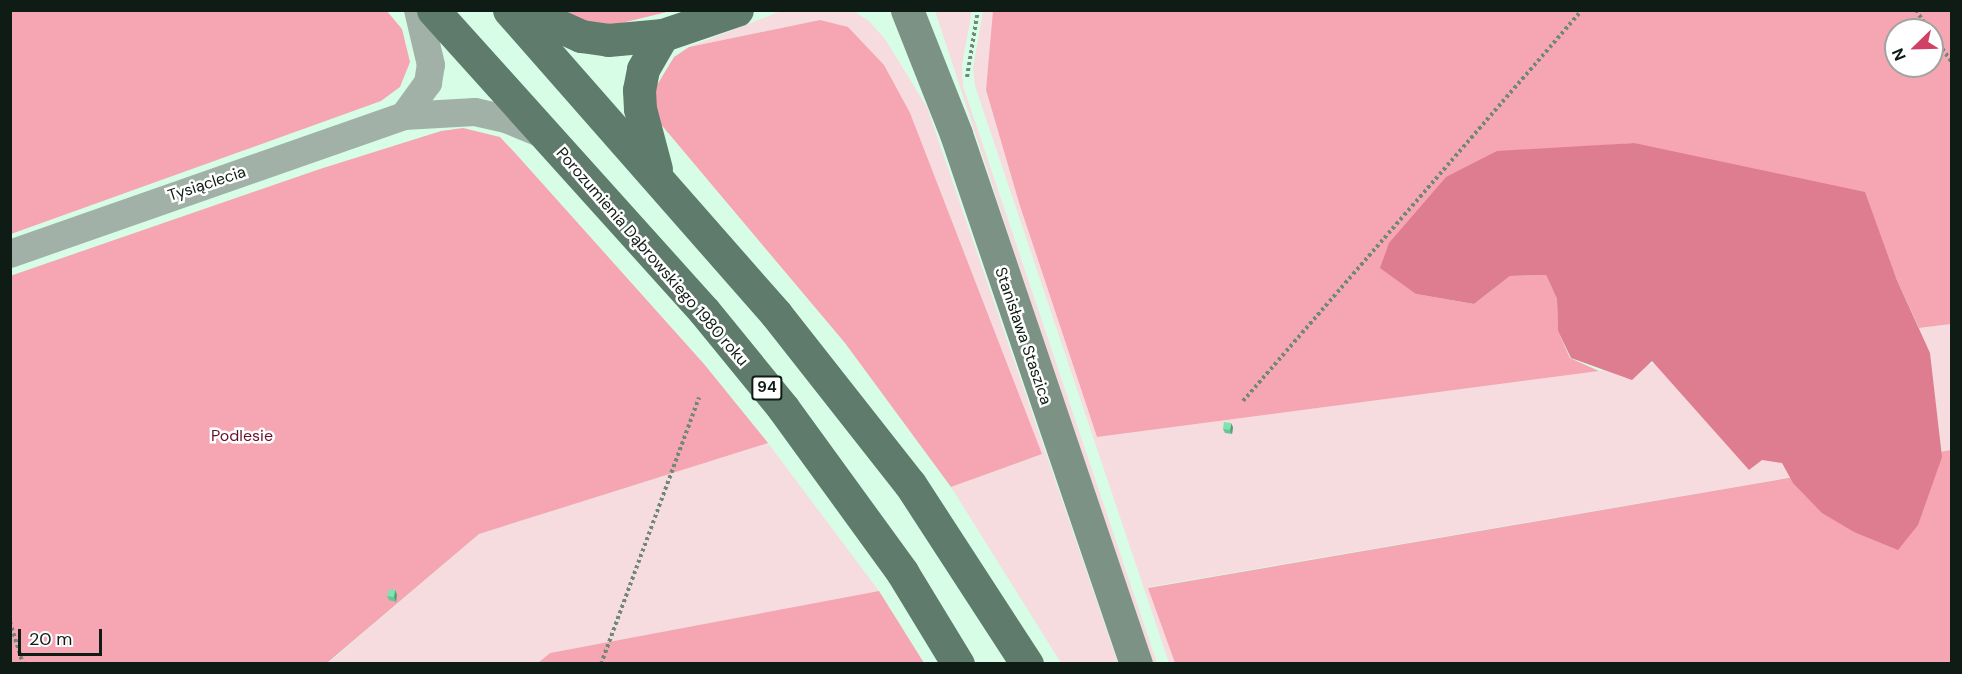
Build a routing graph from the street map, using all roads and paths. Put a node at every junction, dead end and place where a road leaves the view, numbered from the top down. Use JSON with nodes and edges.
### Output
{"nodes":[{"id":1,"x":418,"y":10,"type":"edge"},
{"id":2,"x":433,"y":10,"type":"edge"},
{"id":3,"x":509,"y":10,"type":"edge"},
{"id":4,"x":524,"y":10,"type":"edge"},
{"id":5,"x":737,"y":10,"type":"edge"},
{"id":6,"x":907,"y":10,"type":"edge"},
{"id":7,"x":1582,"y":10,"type":"edge"},
{"id":8,"x":663,"y":35,"type":"junction"},
{"id":9,"x":404,"y":116,"type":"junction"},
{"id":10,"x":545,"y":135,"type":"junction"},
{"id":11,"x":659,"y":177,"type":"junction"},
{"id":12,"x":10,"y":254,"type":"edge"},
{"id":13,"x":699,"y":397,"type":"dead end"},
{"id":14,"x":1243,"y":401,"type":"dead end"},
{"id":15,"x":10,"y":622,"type":"edge"},
{"id":16,"x":23,"y":663,"type":"edge"},
{"id":17,"x":601,"y":663,"type":"edge"},
{"id":18,"x":958,"y":663,"type":"edge"},
{"id":19,"x":1027,"y":663,"type":"edge"},
{"id":20,"x":1136,"y":663,"type":"edge"}],
"edges":[{"from":1,"to":9,"type":"street"},
{"from":2,"to":10,"type":"main road","name":"Porozumienia Dąbrowskiego 1980 roku","number":"94"},
{"from":3,"to":11,"type":"main road"},
{"from":4,"to":8,"type":"main road"},
{"from":5,"to":8,"type":"main road"},
{"from":6,"to":20,"type":"street","name":"Stanisława Staszica"},
{"from":7,"to":14,"type":"path"},
{"from":8,"to":11,"type":"main road"},
{"from":9,"to":10,"type":"street","name":"Tysiąclecia"},
{"from":9,"to":12,"type":"street","name":"Tysiąclecia"},
{"from":10,"to":18,"type":"main road","name":"Porozumienia Dąbrowskiego 1980 roku","number":"94"},
{"from":11,"to":19,"type":"main road"},
{"from":13,"to":17,"type":"path"},
{"from":15,"to":16,"type":"path"}]}
